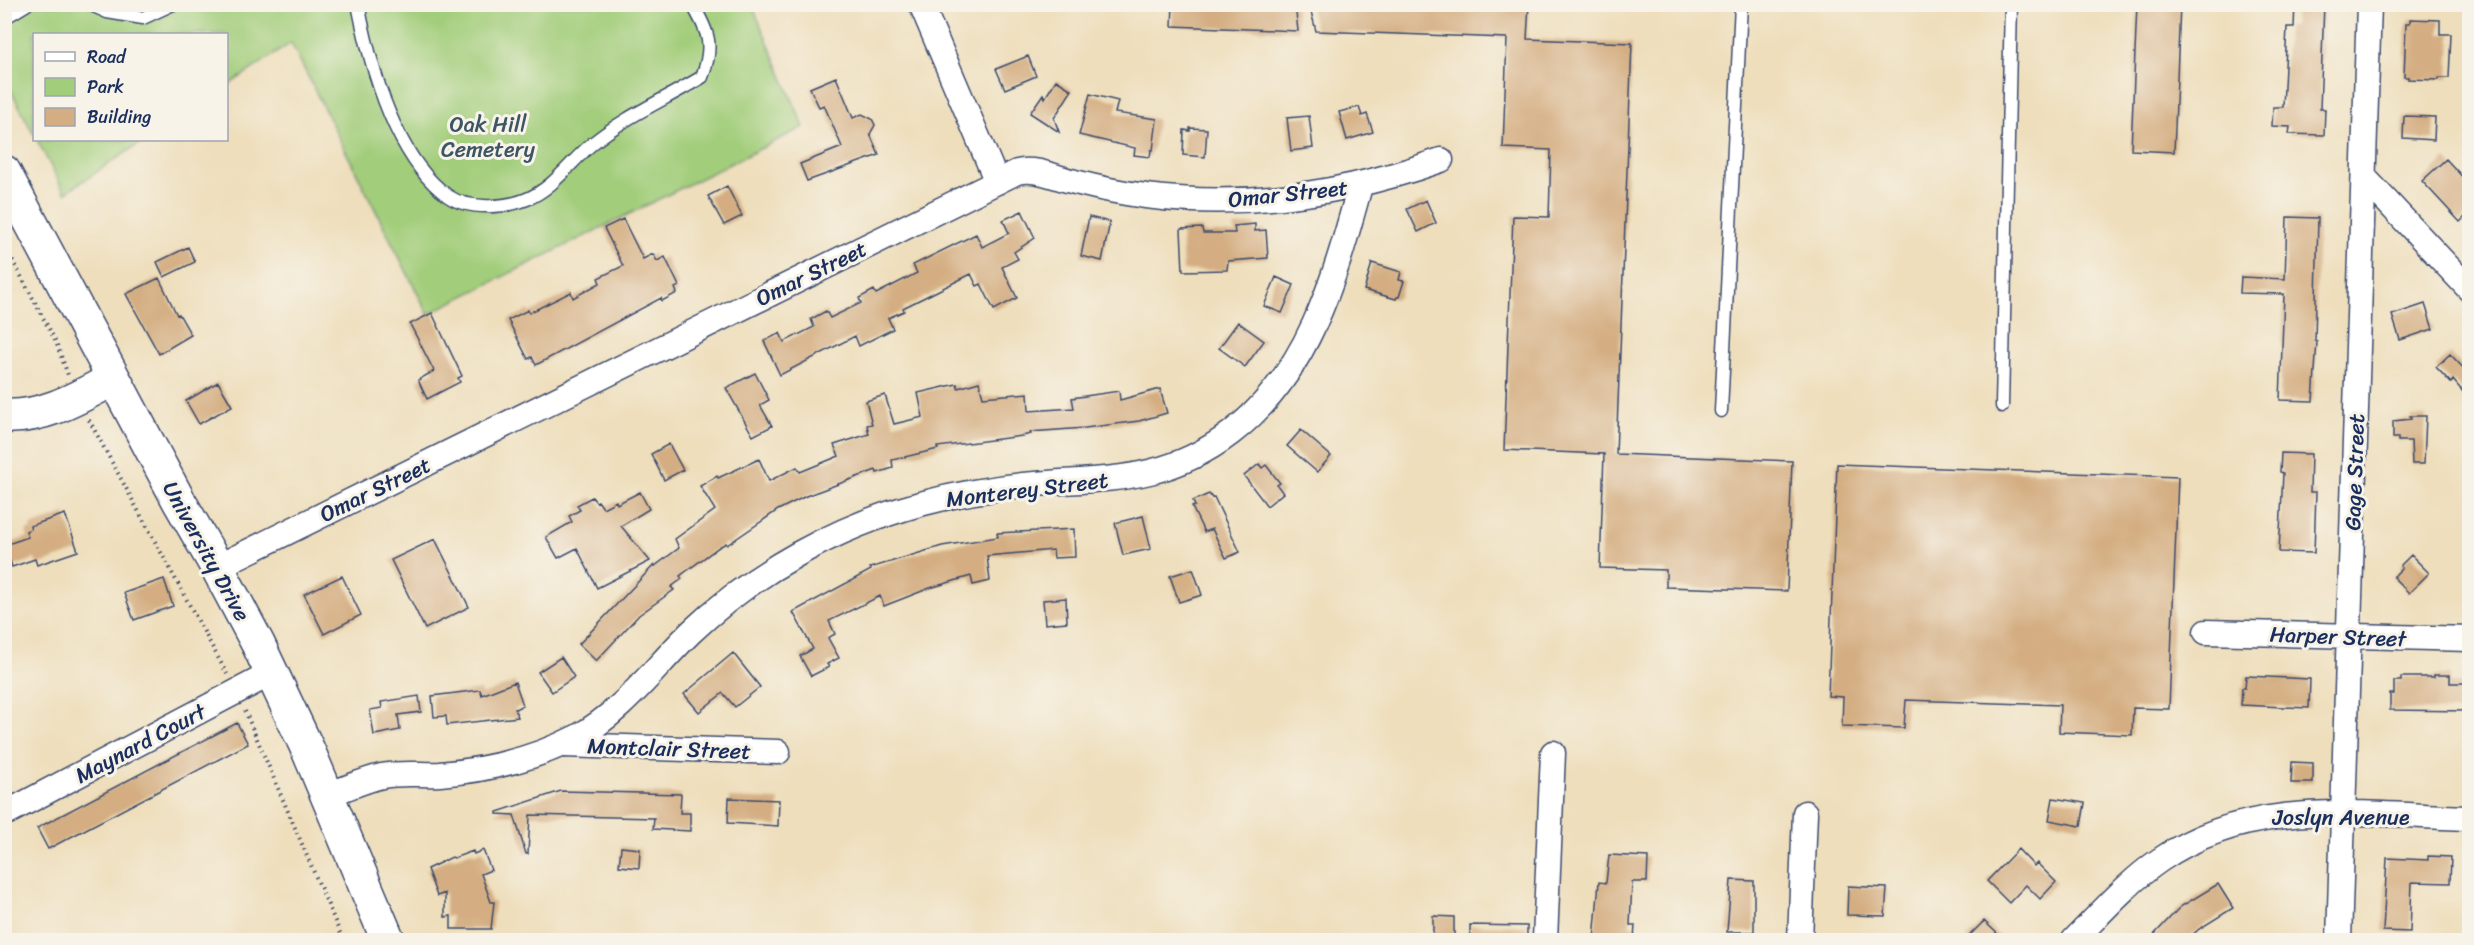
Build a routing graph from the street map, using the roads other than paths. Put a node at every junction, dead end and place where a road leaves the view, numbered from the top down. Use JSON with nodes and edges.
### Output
{"nodes":[{"id":1,"x":27,"y":4,"type":"edge"},
{"id":2,"x":89,"y":4,"type":"edge"},
{"id":3,"x":173,"y":4,"type":"edge"},
{"id":4,"x":358,"y":4,"type":"edge"},
{"id":5,"x":692,"y":4,"type":"edge"},
{"id":6,"x":921,"y":4,"type":"edge"},
{"id":7,"x":1740,"y":4,"type":"edge"},
{"id":8,"x":2011,"y":4,"type":"edge"},
{"id":9,"x":2369,"y":4,"type":"edge"},
{"id":10,"x":4,"y":18,"type":"edge"},
{"id":11,"x":1441,"y":160,"type":"dead end"},
{"id":12,"x":5,"y":173,"type":"edge"},
{"id":13,"x":2364,"y":177,"type":"junction"},
{"id":14,"x":997,"y":182,"type":"junction"},
{"id":15,"x":1360,"y":186,"type":"junction"},
{"id":16,"x":2469,"y":290,"type":"edge"},
{"id":17,"x":114,"y":379,"type":"junction"},
{"id":18,"x":2002,"y":406,"type":"dead end"},
{"id":19,"x":1721,"y":411,"type":"dead end"},
{"id":20,"x":4,"y":416,"type":"edge"},
{"id":21,"x":218,"y":567,"type":"junction"},
{"id":22,"x":2206,"y":632,"type":"dead end"},
{"id":23,"x":2348,"y":636,"type":"junction"},
{"id":24,"x":2469,"y":639,"type":"edge"},
{"id":25,"x":272,"y":673,"type":"junction"},
{"id":26,"x":561,"y":744,"type":"junction"},
{"id":27,"x":778,"y":752,"type":"dead end"},
{"id":28,"x":1553,"y":753,"type":"dead end"},
{"id":29,"x":327,"y":795,"type":"junction"},
{"id":30,"x":8,"y":812,"type":"dead end"},
{"id":31,"x":1805,"y":813,"type":"dead end"},
{"id":32,"x":2343,"y":815,"type":"junction"},
{"id":33,"x":2469,"y":818,"type":"edge"},
{"id":34,"x":388,"y":940,"type":"edge"},
{"id":35,"x":1545,"y":940,"type":"edge"},
{"id":36,"x":1800,"y":940,"type":"edge"},
{"id":37,"x":2074,"y":940,"type":"edge"},
{"id":38,"x":2339,"y":940,"type":"edge"}],
"edges":[{"from":1,"to":10,"type":"lane"},
{"from":2,"to":3,"type":"lane"},
{"from":4,"to":5,"type":"lane"},
{"from":6,"to":14,"type":"street"},
{"from":7,"to":19,"type":"lane"},
{"from":8,"to":18,"type":"lane"},
{"from":9,"to":13,"type":"street","name":"Gage Street"},
{"from":11,"to":15,"type":"street","name":"Omar Street"},
{"from":12,"to":17,"type":"main road","name":"University Drive"},
{"from":13,"to":16,"type":"street"},
{"from":13,"to":23,"type":"street","name":"Gage Street"},
{"from":14,"to":15,"type":"street","name":"Omar Street"},
{"from":14,"to":21,"type":"street","name":"Omar Street"},
{"from":15,"to":26,"type":"street","name":"Monterey Street"},
{"from":17,"to":20,"type":"main road"},
{"from":17,"to":21,"type":"main road","name":"University Drive"},
{"from":21,"to":25,"type":"main road","name":"University Drive"},
{"from":22,"to":23,"type":"street","name":"Harper Street"},
{"from":23,"to":24,"type":"street","name":"Harper Street"},
{"from":23,"to":32,"type":"street","name":"Gage Street"},
{"from":25,"to":29,"type":"main road","name":"University Drive"},
{"from":25,"to":30,"type":"street","name":"Maynard Court"},
{"from":26,"to":27,"type":"street","name":"Montclair Street"},
{"from":26,"to":29,"type":"street","name":"Monterey Street"},
{"from":28,"to":35,"type":"street"},
{"from":29,"to":34,"type":"main road","name":"University Drive"},
{"from":31,"to":36,"type":"street"},
{"from":32,"to":33,"type":"street","name":"Joslyn Avenue"},
{"from":32,"to":37,"type":"street","name":"Joslyn Avenue"},
{"from":32,"to":38,"type":"street","name":"Gage Street"}]}
